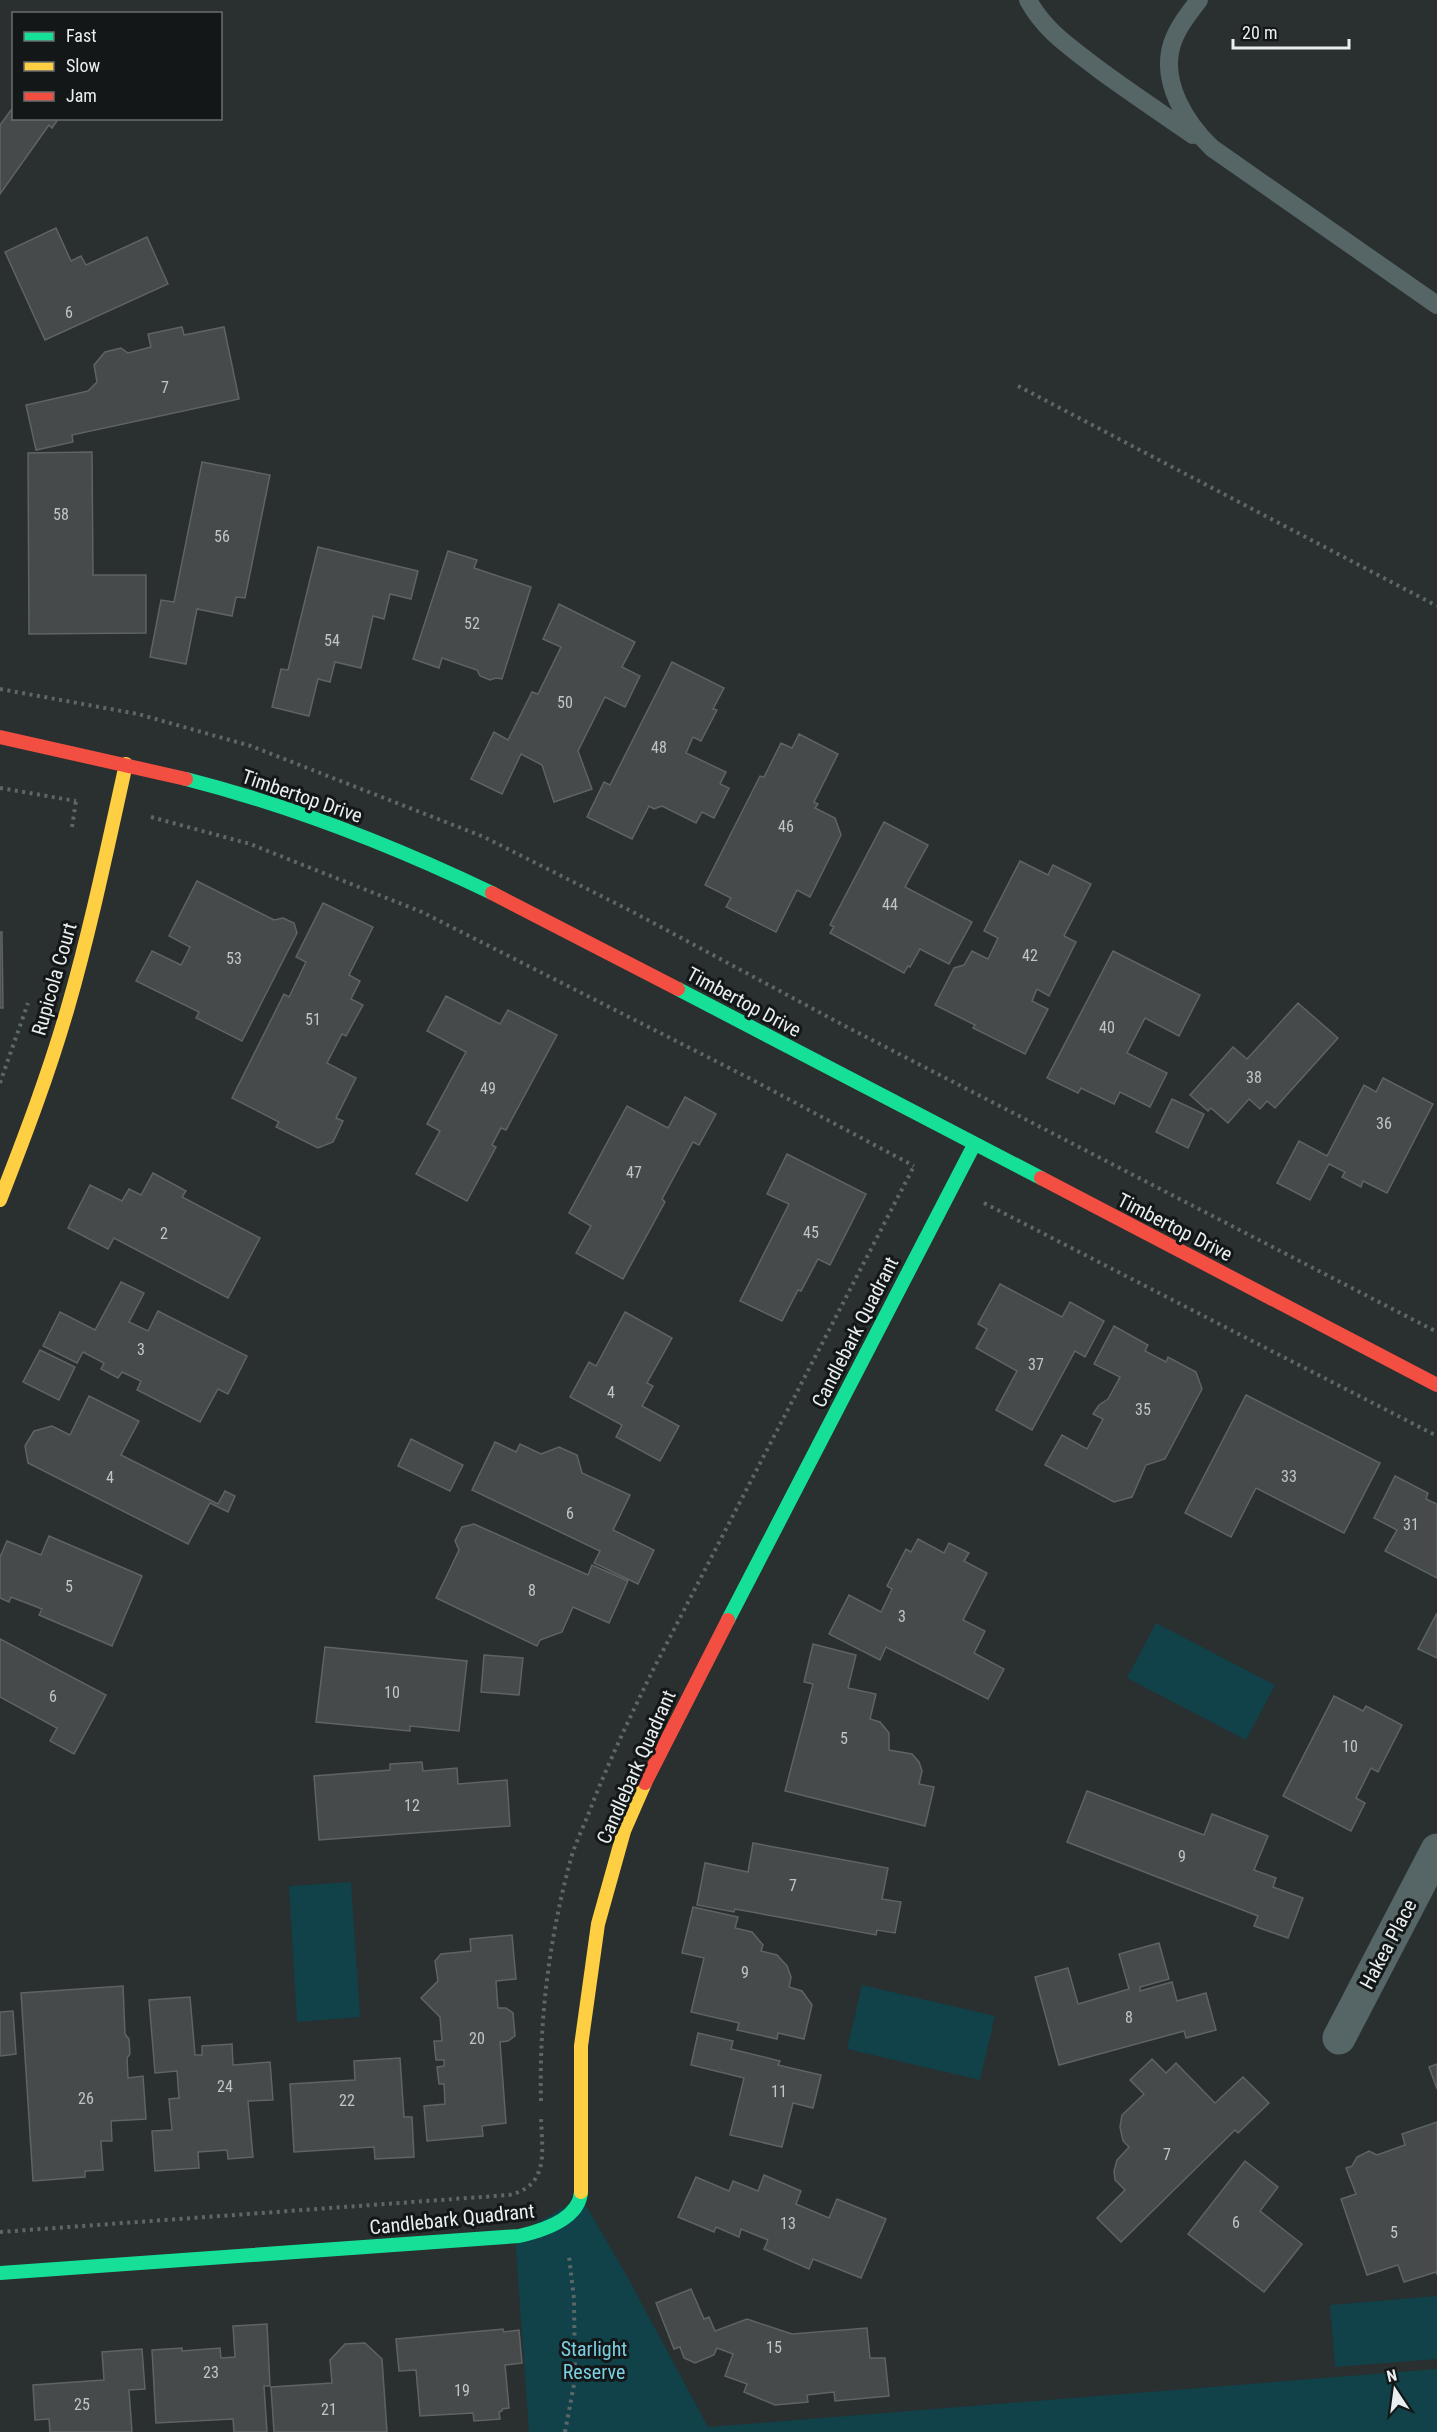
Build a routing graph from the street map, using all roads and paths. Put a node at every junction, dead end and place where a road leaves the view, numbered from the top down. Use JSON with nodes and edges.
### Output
{"nodes":[{"id":1,"x":1028,"y":0,"type":"edge"},
{"id":2,"x":1199,"y":0,"type":"edge"},
{"id":3,"x":1212,"y":148,"type":"junction"},
{"id":4,"x":1437,"y":305,"type":"edge"},
{"id":5,"x":1018,"y":386,"type":"dead end"},
{"id":6,"x":1437,"y":606,"type":"edge"},
{"id":7,"x":0,"y":737,"type":"edge"},
{"id":8,"x":126,"y":764,"type":"junction"},
{"id":9,"x":0,"y":788,"type":"edge"},
{"id":10,"x":76,"y":801,"type":"junction"},
{"id":11,"x":83,"y":802,"type":"dead end"},
{"id":12,"x":147,"y":816,"type":"dead end"},
{"id":13,"x":70,"y":837,"type":"dead end"},
{"id":14,"x":29,"y":1000,"type":"dead end"},
{"id":15,"x":0,"y":1083,"type":"edge"},
{"id":16,"x":974,"y":1144,"type":"junction"},
{"id":17,"x":914,"y":1166,"type":"junction"},
{"id":18,"x":922,"y":1171,"type":"dead end"},
{"id":19,"x":976,"y":1198,"type":"dead end"},
{"id":20,"x":0,"y":1200,"type":"edge"},
{"id":21,"x":1437,"y":1385,"type":"edge"},
{"id":22,"x":1437,"y":1436,"type":"edge"},
{"id":23,"x":1437,"y":1850,"type":"edge"},
{"id":24,"x":1339,"y":2038,"type":"dead end"},
{"id":25,"x":557,"y":2224,"type":"junction"},
{"id":26,"x":0,"y":2232,"type":"edge"},
{"id":27,"x":0,"y":2273,"type":"edge"},
{"id":28,"x":566,"y":2432,"type":"edge"}],
"edges":[{"from":1,"to":3,"type":"lane"},
{"from":2,"to":3,"type":"lane"},
{"from":3,"to":4,"type":"lane"},
{"from":5,"to":6,"type":"path"},
{"from":7,"to":8,"type":"street","name":"Timbertop Drive"},
{"from":8,"to":16,"type":"street","name":"Timbertop Drive"},
{"from":8,"to":20,"type":"street","name":"Rupicola Court"},
{"from":9,"to":10,"type":"path"},
{"from":10,"to":11,"type":"path"},
{"from":10,"to":13,"type":"path"},
{"from":12,"to":17,"type":"path"},
{"from":14,"to":15,"type":"path"},
{"from":16,"to":21,"type":"street","name":"Timbertop Drive"},
{"from":16,"to":25,"type":"street","name":"Candlebark Quadrant"},
{"from":17,"to":18,"type":"path"},
{"from":17,"to":26,"type":"path"},
{"from":19,"to":22,"type":"path"},
{"from":23,"to":24,"type":"street","name":"Hakea Place"},
{"from":25,"to":27,"type":"street","name":"Candlebark Quadrant"},
{"from":25,"to":28,"type":"path"}]}
